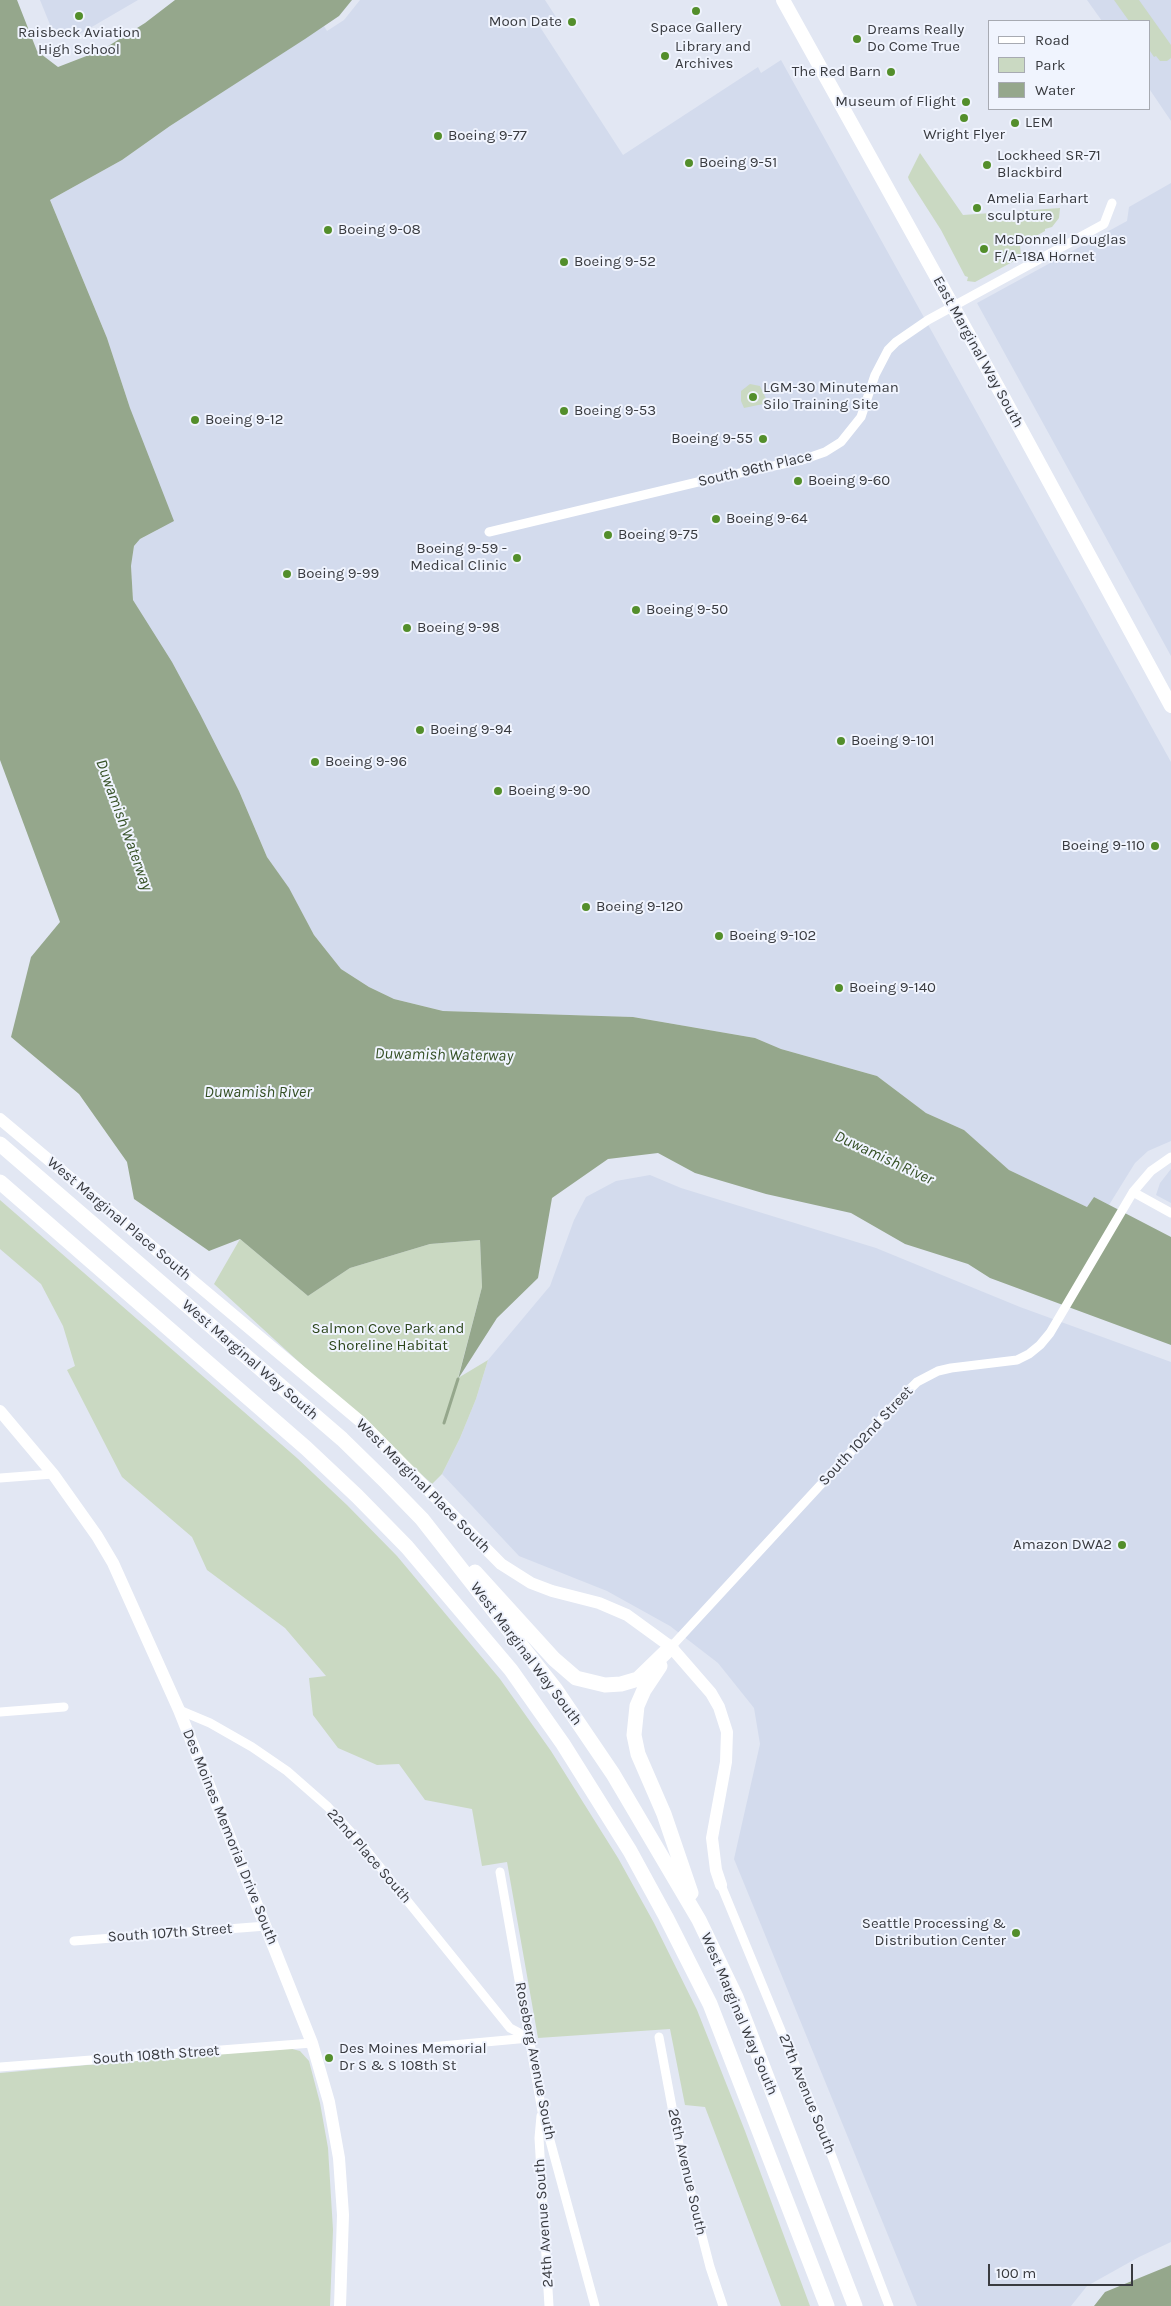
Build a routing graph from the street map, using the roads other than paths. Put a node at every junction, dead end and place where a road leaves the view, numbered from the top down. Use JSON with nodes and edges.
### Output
{"nodes":[{"id":1,"x":783,"y":0,"type":"edge"},
{"id":2,"x":1112,"y":203,"type":"dead end"},
{"id":3,"x":953,"y":307,"type":"junction"},
{"id":4,"x":489,"y":532,"type":"dead end"},
{"id":5,"x":1171,"y":706,"type":"edge"},
{"id":6,"x":0,"y":1119,"type":"edge"},
{"id":7,"x":0,"y":1144,"type":"edge"},
{"id":8,"x":1171,"y":1157,"type":"edge"},
{"id":9,"x":0,"y":1182,"type":"edge"},
{"id":10,"x":1133,"y":1192,"type":"junction"},
{"id":11,"x":1171,"y":1213,"type":"edge"},
{"id":12,"x":0,"y":1411,"type":"edge"},
{"id":13,"x":53,"y":1474,"type":"junction"},
{"id":14,"x":0,"y":1478,"type":"edge"},
{"id":15,"x":422,"y":1519,"type":"junction"},
{"id":16,"x":672,"y":1647,"type":"junction"},
{"id":17,"x":64,"y":1707,"type":"dead end"},
{"id":18,"x":179,"y":1710,"type":"junction"},
{"id":19,"x":0,"y":1712,"type":"edge"},
{"id":20,"x":500,"y":1872,"type":"dead end"},
{"id":21,"x":721,"y":1884,"type":"joint"},
{"id":22,"x":699,"y":1920,"type":"junction"},
{"id":23,"x":266,"y":1926,"type":"junction"},
{"id":24,"x":74,"y":1941,"type":"dead end"},
{"id":25,"x":659,"y":2036,"type":"dead end"},
{"id":26,"x":529,"y":2038,"type":"junction"},
{"id":27,"x":312,"y":2043,"type":"junction"},
{"id":28,"x":409,"y":2049,"type":"dead end"},
{"id":29,"x":0,"y":2067,"type":"edge"},
{"id":30,"x":542,"y":2111,"type":"junction"},
{"id":31,"x":340,"y":2306,"type":"edge"},
{"id":32,"x":549,"y":2306,"type":"edge"},
{"id":33,"x":595,"y":2306,"type":"edge"},
{"id":34,"x":723,"y":2306,"type":"edge"},
{"id":35,"x":827,"y":2306,"type":"edge"},
{"id":36,"x":855,"y":2306,"type":"edge"},
{"id":37,"x":890,"y":2306,"type":"edge"}],
"edges":[{"from":1,"to":3,"type":"main road","name":"East Marginal Way South"},
{"from":2,"to":3,"type":"street","name":"South 96th Place"},
{"from":3,"to":4,"type":"street","name":"South 96th Place"},
{"from":3,"to":5,"type":"main road","name":"East Marginal Way South"},
{"from":6,"to":16,"type":"street","name":"West Marginal Place South"},
{"from":7,"to":15,"type":"highway","name":"West Marginal Way South"},
{"from":8,"to":10,"type":"street","name":"South 102nd Street"},
{"from":9,"to":35,"type":"highway","name":"West Marginal Way South"},
{"from":10,"to":11,"type":"street"},
{"from":10,"to":16,"type":"street","name":"South 102nd Street"},
{"from":12,"to":13,"type":"street","name":"Des Moines Memorial Drive South"},
{"from":13,"to":14,"type":"street"},
{"from":13,"to":18,"type":"street","name":"Des Moines Memorial Drive South"},
{"from":15,"to":16,"type":"highway"},
{"from":15,"to":22,"type":"highway","name":"West Marginal Way South"},
{"from":16,"to":21,"type":"street","name":"West Marginal Place South"},
{"from":16,"to":22,"type":"highway"},
{"from":17,"to":19,"type":"street"},
{"from":18,"to":23,"type":"street","name":"Des Moines Memorial Drive South"},
{"from":18,"to":26,"type":"street","name":"22nd Place South"},
{"from":20,"to":26,"type":"street","name":"Roseberg Avenue South"},
{"from":21,"to":37,"type":"street","name":"27th Avenue South"},
{"from":22,"to":36,"type":"highway","name":"West Marginal Way South"},
{"from":23,"to":24,"type":"street","name":"South 107th Street"},
{"from":23,"to":27,"type":"street","name":"Des Moines Memorial Drive South"},
{"from":25,"to":34,"type":"street","name":"26th Avenue South"},
{"from":26,"to":28,"type":"street"},
{"from":26,"to":30,"type":"street","name":"Roseberg Avenue South"},
{"from":27,"to":29,"type":"street","name":"South 108th Street"},
{"from":27,"to":31,"type":"street","name":"Des Moines Memorial Drive South"},
{"from":30,"to":32,"type":"street","name":"24th Avenue South"},
{"from":30,"to":33,"type":"street","name":"Roseberg Avenue South"}]}
